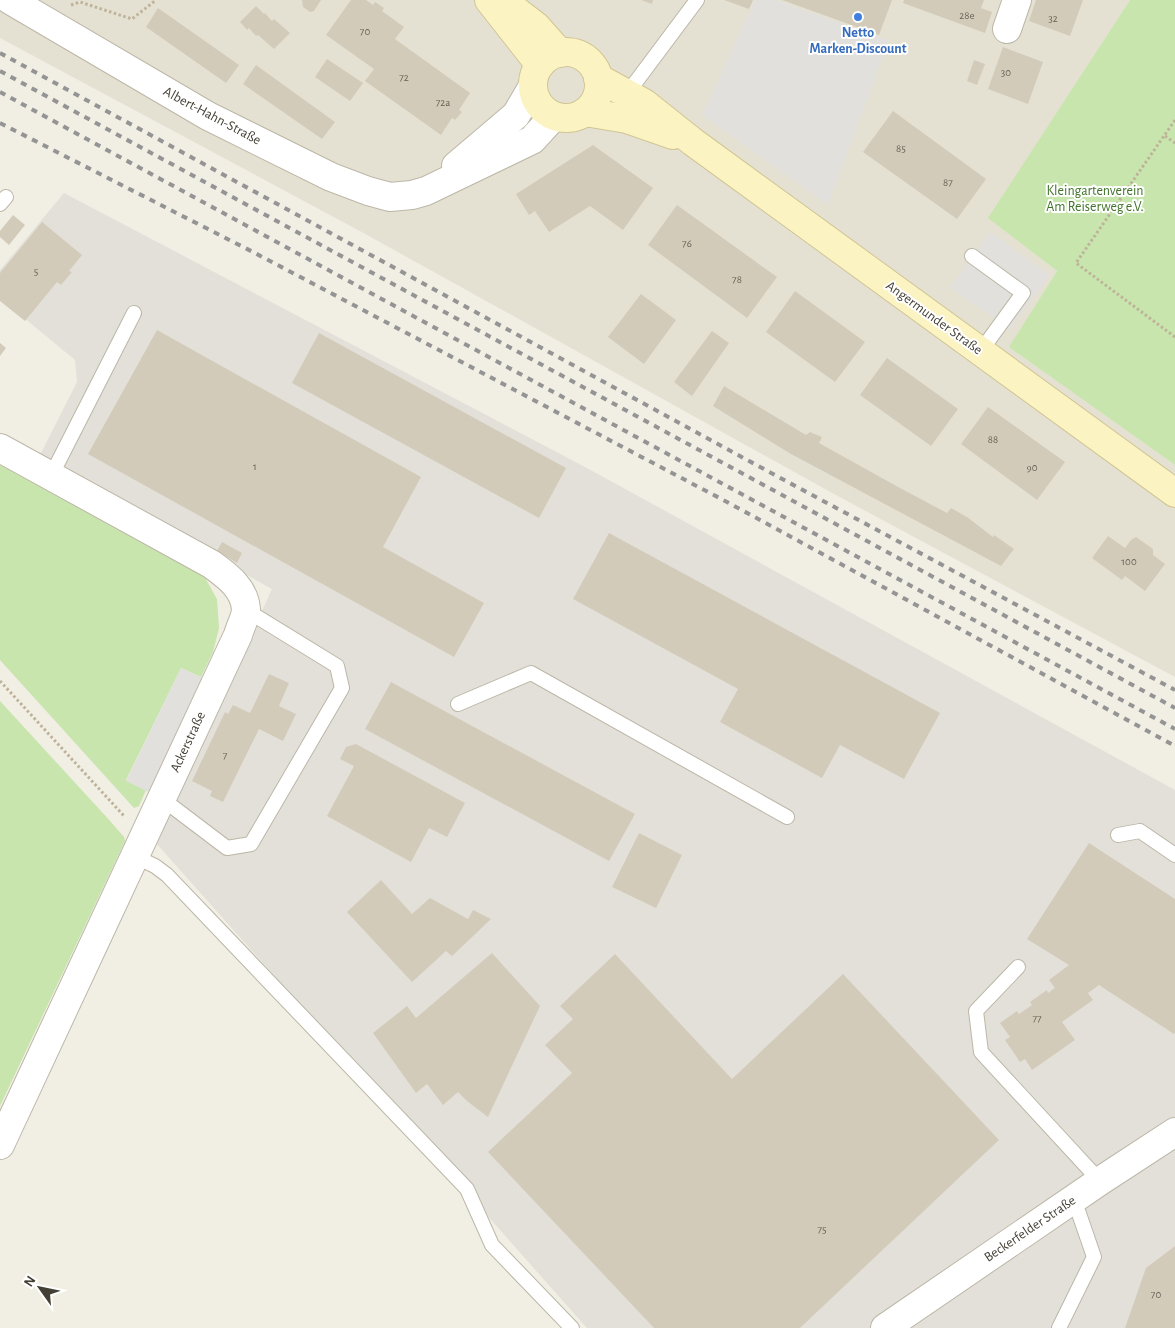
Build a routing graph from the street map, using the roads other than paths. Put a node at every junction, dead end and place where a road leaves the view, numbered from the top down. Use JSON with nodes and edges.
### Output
{"nodes":[{"id":1,"x":10,"y":0,"type":"edge"},
{"id":2,"x":489,"y":0,"type":"edge"},
{"id":3,"x":501,"y":0,"type":"edge"},
{"id":4,"x":697,"y":0,"type":"edge"},
{"id":5,"x":1017,"y":0,"type":"edge"},
{"id":6,"x":1007,"y":29,"type":"dead end"},
{"id":7,"x":544,"y":68,"type":"junction"},
{"id":8,"x":598,"y":78,"type":"junction"},
{"id":9,"x":626,"y":95,"type":"junction"},
{"id":10,"x":585,"y":112,"type":"junction"},
{"id":11,"x":554,"y":116,"type":"junction"},
{"id":12,"x":693,"y":142,"type":"junction"},
{"id":13,"x":426,"y":191,"type":"junction"},
{"id":14,"x":972,"y":256,"type":"dead end"},
{"id":15,"x":134,"y":313,"type":"dead end"},
{"id":16,"x":980,"y":352,"type":"junction"},
{"id":17,"x":0,"y":448,"type":"edge"},
{"id":18,"x":51,"y":476,"type":"junction"},
{"id":19,"x":1175,"y":493,"type":"edge"},
{"id":20,"x":246,"y":610,"type":"junction"},
{"id":21,"x":458,"y":704,"type":"dead end"},
{"id":22,"x":162,"y":798,"type":"junction"},
{"id":23,"x":787,"y":817,"type":"dead end"},
{"id":24,"x":1118,"y":835,"type":"dead end"},
{"id":25,"x":140,"y":845,"type":"junction"},
{"id":26,"x":1175,"y":855,"type":"edge"},
{"id":27,"x":1018,"y":966,"type":"dead end"},
{"id":28,"x":1175,"y":1132,"type":"edge"},
{"id":29,"x":0,"y":1145,"type":"edge"},
{"id":30,"x":1100,"y":1181,"type":"junction"},
{"id":31,"x":1074,"y":1199,"type":"junction"},
{"id":32,"x":572,"y":1328,"type":"edge"},
{"id":33,"x":885,"y":1328,"type":"edge"},
{"id":34,"x":1059,"y":1328,"type":"edge"}],
"edges":[{"from":1,"to":13,"type":"street","name":"Albert-Hahn-Straße"},
{"from":2,"to":7,"type":"main road"},
{"from":3,"to":7,"type":"main road"},
{"from":4,"to":9,"type":"lane"},
{"from":5,"to":6,"type":"street"},
{"from":7,"to":8,"type":"main road","name":"Angermunder Straße"},
{"from":7,"to":11,"type":"main road"},
{"from":7,"to":13,"type":"street","name":"Albert-Hahn-Straße"},
{"from":8,"to":9,"type":"main road","name":"Angermunder Straße"},
{"from":8,"to":10,"type":"main road"},
{"from":9,"to":12,"type":"main road","name":"Angermunder Straße"},
{"from":10,"to":11,"type":"main road","name":"Angermunder Straße"},
{"from":10,"to":12,"type":"main road","name":"Angermunder Straße"},
{"from":11,"to":13,"type":"street","name":"Albert-Hahn-Straße"},
{"from":12,"to":16,"type":"main road","name":"Angermunder Straße"},
{"from":14,"to":16,"type":"lane"},
{"from":15,"to":18,"type":"lane"},
{"from":16,"to":19,"type":"main road","name":"Angermunder Straße"},
{"from":17,"to":18,"type":"street"},
{"from":18,"to":20,"type":"street"},
{"from":20,"to":22,"type":"street","name":"Ackerstraße"},
{"from":20,"to":22,"type":"lane"},
{"from":21,"to":23,"type":"lane"},
{"from":22,"to":25,"type":"street","name":"Ackerstraße"},
{"from":24,"to":26,"type":"lane"},
{"from":25,"to":29,"type":"street","name":"Ackerstraße"},
{"from":25,"to":32,"type":"lane"},
{"from":27,"to":30,"type":"lane"},
{"from":28,"to":30,"type":"street","name":"Beckerfelder Straße"},
{"from":30,"to":31,"type":"street","name":"Beckerfelder Straße"},
{"from":31,"to":33,"type":"street","name":"Beckerfelder Straße"},
{"from":31,"to":34,"type":"lane"}]}
